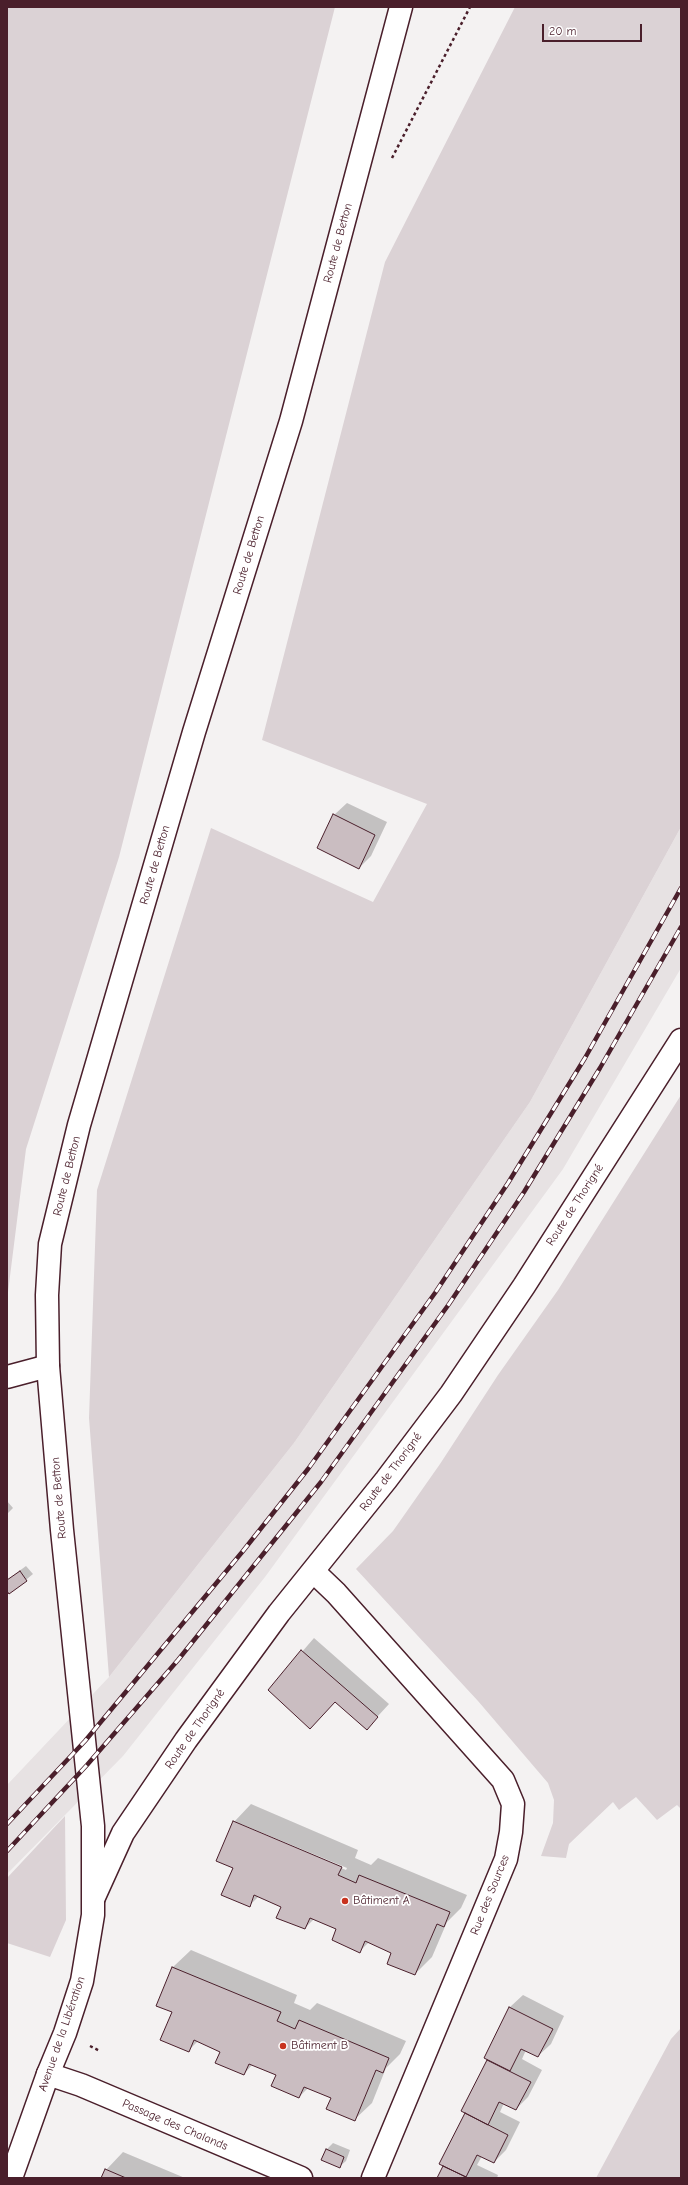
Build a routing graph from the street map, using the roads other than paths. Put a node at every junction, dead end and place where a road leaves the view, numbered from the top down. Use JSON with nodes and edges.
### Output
{"nodes":[{"id":1,"x":400,"y":7,"type":"edge"},
{"id":2,"x":681,"y":1040,"type":"edge"},
{"id":3,"x":48,"y":1366,"type":"junction"},
{"id":4,"x":7,"y":1376,"type":"edge"},
{"id":5,"x":314,"y":1572,"type":"junction"},
{"id":6,"x":87,"y":1765,"type":"joint"},
{"id":7,"x":94,"y":1897,"type":"junction"},
{"id":8,"x":48,"y":2074,"type":"junction"},
{"id":9,"x":11,"y":2178,"type":"edge"},
{"id":10,"x":301,"y":2178,"type":"edge"},
{"id":11,"x":373,"y":2178,"type":"edge"}],
"edges":[{"from":1,"to":3,"type":"main road","name":"Route de Betton"},
{"from":2,"to":5,"type":"main road","name":"Route de Thorigné"},
{"from":3,"to":4,"type":"main road"},
{"from":3,"to":6,"type":"main road","name":"Route de Betton"},
{"from":5,"to":7,"type":"main road","name":"Route de Thorigné"},
{"from":5,"to":11,"type":"main road","name":"Rue des Sources"},
{"from":6,"to":7,"type":"main road","name":"Avenue de la Libération"},
{"from":7,"to":8,"type":"main road","name":"Avenue de la Libération"},
{"from":8,"to":9,"type":"main road","name":"Avenue de la Libération"},
{"from":8,"to":10,"type":"main road","name":"Passage des Chalands"}]}
